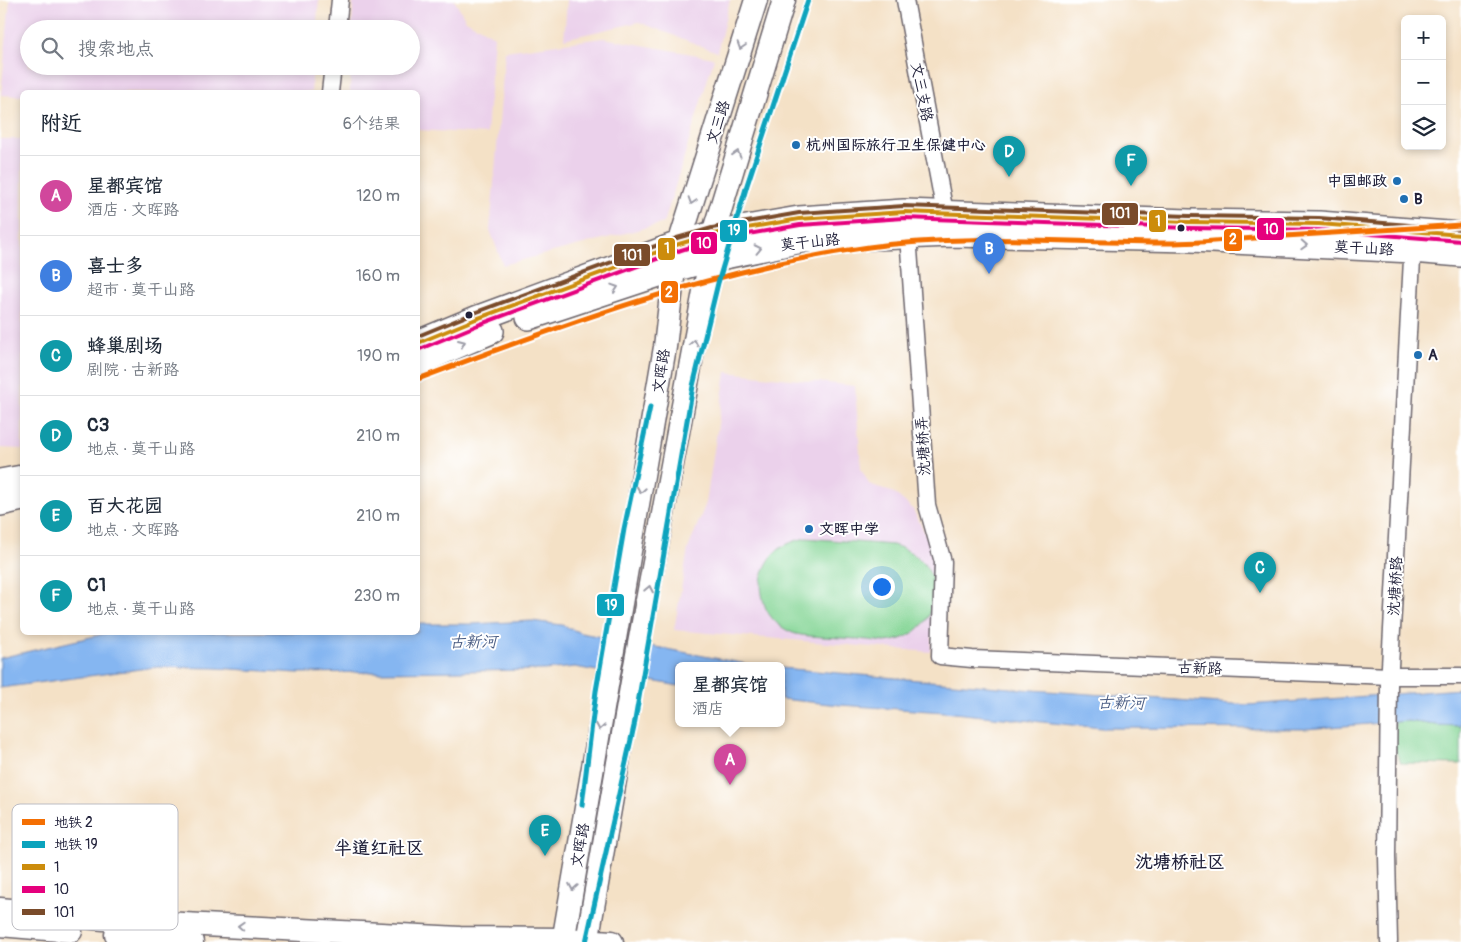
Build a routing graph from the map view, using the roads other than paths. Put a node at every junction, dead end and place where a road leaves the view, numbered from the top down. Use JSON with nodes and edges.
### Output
{"nodes":[{"id":1,"x":340,"y":0,"type":"edge"},
{"id":2,"x":756,"y":0,"type":"edge"},
{"id":3,"x":784,"y":0,"type":"edge"},
{"id":4,"x":905,"y":0,"type":"edge"},
{"id":5,"x":338,"y":20,"type":"edge"},
{"id":6,"x":332,"y":75,"type":"edge"},
{"id":7,"x":330,"y":90,"type":"edge"},
{"id":8,"x":945,"y":213,"type":"junction"},
{"id":9,"x":713,"y":234,"type":"junction"},
{"id":10,"x":908,"y":234,"type":"junction"},
{"id":11,"x":1461,"y":235,"type":"edge"},
{"id":12,"x":1413,"y":241,"type":"junction"},
{"id":13,"x":679,"y":244,"type":"junction"},
{"id":14,"x":1461,"y":254,"type":"edge"},
{"id":15,"x":710,"y":259,"type":"junction"},
{"id":16,"x":674,"y":269,"type":"junction"},
{"id":17,"x":420,"y":342,"type":"edge"},
{"id":18,"x":420,"y":361,"type":"edge"},
{"id":19,"x":20,"y":478,"type":"edge"},
{"id":20,"x":0,"y":482,"type":"edge"},
{"id":21,"x":20,"y":498,"type":"edge"},
{"id":22,"x":0,"y":503,"type":"edge"},
{"id":23,"x":940,"y":656,"type":"joint"},
{"id":24,"x":1461,"y":676,"type":"edge"},
{"id":25,"x":1390,"y":680,"type":"junction"},
{"id":26,"x":178,"y":924,"type":"edge"},
{"id":27,"x":56,"y":930,"type":"edge"},
{"id":28,"x":563,"y":941,"type":"edge"},
{"id":29,"x":587,"y":941,"type":"edge"},
{"id":30,"x":191,"y":942,"type":"edge"},
{"id":31,"x":612,"y":942,"type":"edge"},
{"id":32,"x":1389,"y":942,"type":"edge"}],
"edges":[{"from":1,"to":5,"type":"street"},
{"from":2,"to":13,"type":"main road","name":"文三路","one_way":true},
{"from":9,"to":3,"type":"main road","name":"文三路","one_way":true},
{"from":4,"to":8,"type":"street","name":"文三支路"},
{"from":6,"to":7,"type":"street"},
{"from":8,"to":9,"type":"main road","name":"莫干山路"},
{"from":8,"to":12,"type":"main road","name":"莫干山路"},
{"from":9,"to":13,"type":"main road","name":"莫干山路"},
{"from":9,"to":15,"type":"main road","name":"文晖路"},
{"from":10,"to":12,"type":"main road","name":"莫干山路","one_way":true},
{"from":15,"to":10,"type":"main road","name":"莫干山路","one_way":true},
{"from":10,"to":23,"type":"street","name":"沈塘桥弄"},
{"from":11,"to":12,"type":"main road","name":"莫干山路"},
{"from":12,"to":14,"type":"main road","name":"莫干山路"},
{"from":12,"to":25,"type":"street","name":"沈塘桥路"},
{"from":13,"to":16,"type":"main road","name":"文晖路"},
{"from":13,"to":17,"type":"main road","name":"莫干山路"},
{"from":15,"to":16,"type":"main road","name":"莫干山路"},
{"from":29,"to":15,"type":"main road","name":"文晖路","one_way":true},
{"from":18,"to":16,"type":"main road","name":"莫干山路","one_way":true},
{"from":16,"to":28,"type":"main road","name":"文晖路","one_way":true},
{"from":19,"to":20,"type":"main road"},
{"from":21,"to":22,"type":"main road"},
{"from":23,"to":25,"type":"street","name":"古新路"},
{"from":24,"to":25,"type":"street","name":"古新路"},
{"from":25,"to":32,"type":"street","name":"沈塘桥路"},
{"from":28,"to":26,"type":"main road","one_way":true},
{"from":27,"to":30,"type":"main road"},
{"from":28,"to":29,"type":"main road"},
{"from":29,"to":31,"type":"main road"}]}
